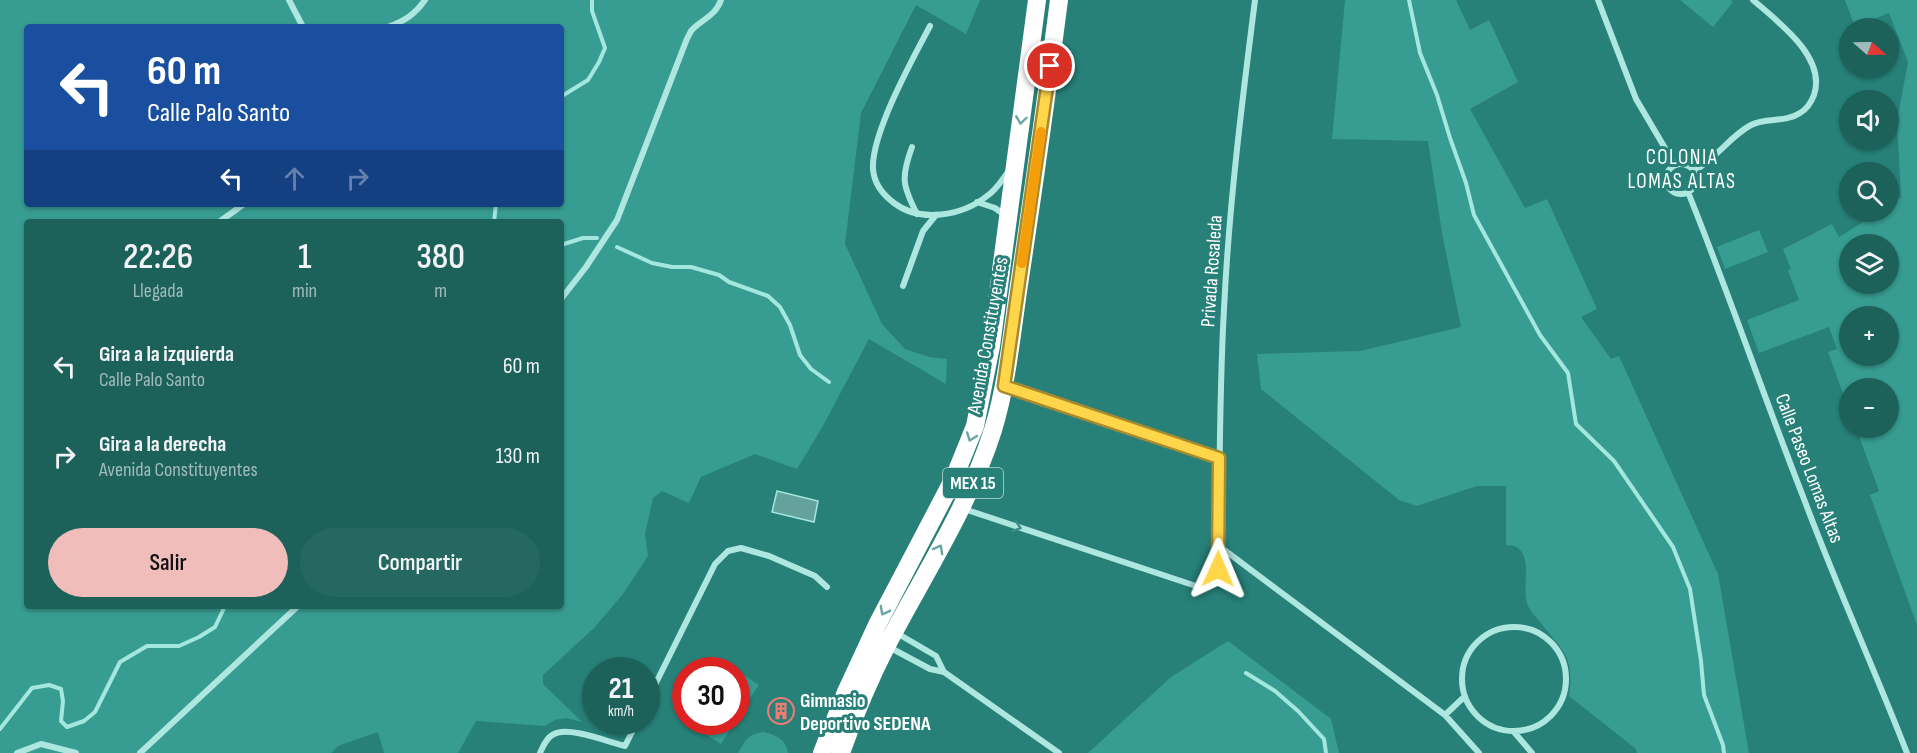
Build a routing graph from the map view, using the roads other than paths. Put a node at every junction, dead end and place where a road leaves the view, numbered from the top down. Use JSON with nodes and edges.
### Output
{"nodes":[{"id":1,"x":289,"y":0,"type":"edge"},
{"id":2,"x":425,"y":0,"type":"edge"},
{"id":3,"x":721,"y":0,"type":"edge"},
{"id":4,"x":1037,"y":0,"type":"edge"},
{"id":5,"x":1059,"y":0,"type":"edge"},
{"id":6,"x":1255,"y":0,"type":"edge"},
{"id":7,"x":1598,"y":0,"type":"edge"},
{"id":8,"x":1753,"y":0,"type":"edge"},
{"id":9,"x":301,"y":24,"type":"edge"},
{"id":10,"x":397,"y":24,"type":"edge"},
{"id":11,"x":930,"y":26,"type":"dead end"},
{"id":12,"x":912,"y":147,"type":"dead end"},
{"id":13,"x":1016,"y":162,"type":"junction"},
{"id":14,"x":1675,"y":165,"type":"junction"},
{"id":15,"x":1694,"y":171,"type":"junction"},
{"id":16,"x":1688,"y":192,"type":"junction"},
{"id":17,"x":976,"y":202,"type":"junction"},
{"id":18,"x":240,"y":207,"type":"edge"},
{"id":19,"x":917,"y":214,"type":"junction"},
{"id":20,"x":936,"y":215,"type":"junction"},
{"id":21,"x":1008,"y":218,"type":"junction"},
{"id":22,"x":223,"y":219,"type":"edge"},
{"id":23,"x":903,"y":286,"type":"dead end"},
{"id":24,"x":564,"y":295,"type":"edge"},
{"id":25,"x":1004,"y":386,"type":"junction"},
{"id":26,"x":1219,"y":458,"type":"junction"},
{"id":27,"x":962,"y":508,"type":"junction"},
{"id":28,"x":1219,"y":546,"type":"junction"},
{"id":29,"x":826,"y":587,"type":"dead end"},
{"id":30,"x":295,"y":609,"type":"edge"},
{"id":31,"x":891,"y":639,"type":"junction"},
{"id":32,"x":944,"y":672,"type":"junction"},
{"id":33,"x":660,"y":675,"type":"edge"},
{"id":34,"x":1464,"y":697,"type":"junction"},
{"id":35,"x":1445,"y":715,"type":"junction"},
{"id":36,"x":1514,"y":732,"type":"junction"},
{"id":37,"x":582,"y":734,"type":"edge"},
{"id":38,"x":584,"y":735,"type":"edge"},
{"id":39,"x":631,"y":735,"type":"edge"},
{"id":40,"x":17,"y":753,"type":"edge"},
{"id":41,"x":76,"y":753,"type":"edge"},
{"id":42,"x":140,"y":753,"type":"edge"},
{"id":43,"x":540,"y":753,"type":"edge"},
{"id":44,"x":822,"y":753,"type":"edge"},
{"id":45,"x":841,"y":753,"type":"edge"},
{"id":46,"x":1059,"y":753,"type":"edge"},
{"id":47,"x":1479,"y":753,"type":"edge"},
{"id":48,"x":1532,"y":753,"type":"edge"},
{"id":49,"x":1907,"y":753,"type":"edge"}],
"edges":[{"from":1,"to":9,"type":"street"},
{"from":2,"to":10,"type":"street"},
{"from":3,"to":24,"type":"street"},
{"from":4,"to":13,"type":"highway","name":"Avenida Constituyentes","number":"MEX 15","one_way":true},
{"from":5,"to":25,"type":"highway","name":"Avenida Constituyentes","number":"MEX 15"},
{"from":6,"to":26,"type":"street","name":"Privada Rosaleda"},
{"from":7,"to":14,"type":"street"},
{"from":8,"to":15,"type":"street"},
{"from":11,"to":19,"type":"street"},
{"from":12,"to":19,"type":"street"},
{"from":13,"to":17,"type":"street"},
{"from":13,"to":21,"type":"highway","name":"Avenida Constituyentes","number":"MEX 15"},
{"from":14,"to":15,"type":"street"},
{"from":14,"to":16,"type":"street"},
{"from":15,"to":16,"type":"street"},
{"from":16,"to":49,"type":"street","name":"Calle Paseo Lomas Altas"},
{"from":17,"to":20,"type":"street"},
{"from":17,"to":21,"type":"street"},
{"from":18,"to":22,"type":"street"},
{"from":19,"to":20,"type":"street"},
{"from":20,"to":23,"type":"street"},
{"from":21,"to":44,"type":"highway","name":"Avenida Constituyentes","number":"MEX 15","one_way":true},
{"from":25,"to":26,"type":"street"},
{"from":25,"to":27,"type":"highway","name":"Avenida Constituyentes","number":"MEX 15"},
{"from":26,"to":28,"type":"street","name":"Privada Rosaleda"},
{"from":27,"to":28,"type":"street","name":"Privada Rosaleda","one_way":true},
{"from":31,"to":27,"type":"highway","name":"Avenida Constituyentes","number":"MEX 15","one_way":true},
{"from":28,"to":35,"type":"street"},
{"from":29,"to":33,"type":"street"},
{"from":30,"to":42,"type":"street"},
{"from":31,"to":32,"type":"street"},
{"from":31,"to":32,"type":"street"},
{"from":31,"to":45,"type":"highway","name":"Avenida Constituyentes","number":"MEX 15"},
{"from":32,"to":46,"type":"street"},
{"from":34,"to":35,"type":"street"},
{"from":34,"to":36,"type":"street"},
{"from":34,"to":36,"type":"street"},
{"from":35,"to":47,"type":"street"},
{"from":36,"to":48,"type":"street"},
{"from":37,"to":43,"type":"street"},
{"from":38,"to":39,"type":"street"},
{"from":40,"to":41,"type":"street"}]}
